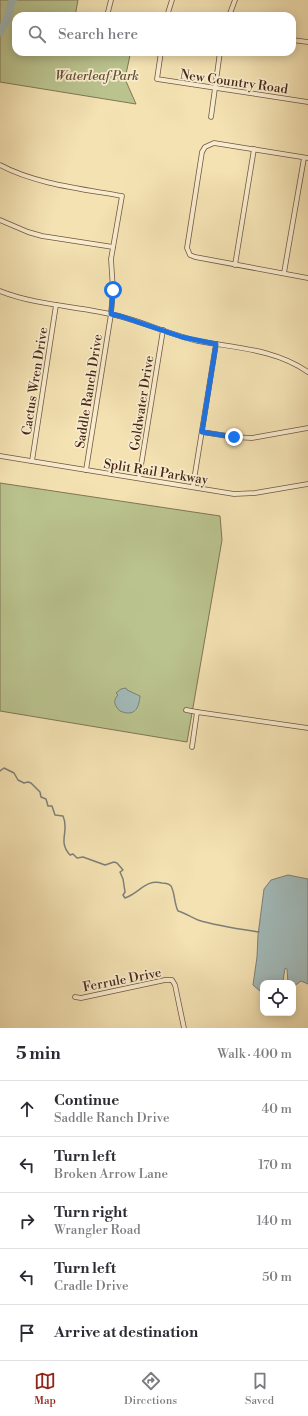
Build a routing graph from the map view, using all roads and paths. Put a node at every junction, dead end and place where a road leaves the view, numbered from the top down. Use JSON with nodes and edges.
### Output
{"nodes":[{"id":1,"x":111,"y":0,"type":"edge"},
{"id":2,"x":172,"y":0,"type":"edge"},
{"id":3,"x":235,"y":0,"type":"edge"},
{"id":4,"x":108,"y":12,"type":"edge"},
{"id":5,"x":169,"y":12,"type":"edge"},
{"id":6,"x":230,"y":12,"type":"edge"},
{"id":7,"x":296,"y":40,"type":"edge"},
{"id":8,"x":308,"y":42,"type":"edge"},
{"id":9,"x":160,"y":56,"type":"edge"},
{"id":10,"x":219,"y":56,"type":"edge"},
{"id":11,"x":215,"y":88,"type":"junction"},
{"id":12,"x":308,"y":102,"type":"edge"},
{"id":13,"x":211,"y":117,"type":"dead end"},
{"id":14,"x":254,"y":150,"type":"junction"},
{"id":15,"x":306,"y":158,"type":"edge"},
{"id":16,"x":0,"y":165,"type":"edge"},
{"id":17,"x":0,"y":220,"type":"edge"},
{"id":18,"x":113,"y":247,"type":"junction"},
{"id":19,"x":235,"y":265,"type":"junction"},
{"id":20,"x":284,"y":273,"type":"junction"},
{"id":21,"x":308,"y":278,"type":"edge"},
{"id":22,"x":0,"y":291,"type":"edge"},
{"id":23,"x":56,"y":305,"type":"junction"},
{"id":24,"x":111,"y":314,"type":"junction"},
{"id":25,"x":163,"y":330,"type":"junction"},
{"id":26,"x":216,"y":344,"type":"junction"},
{"id":27,"x":308,"y":372,"type":"edge"},
{"id":28,"x":308,"y":428,"type":"edge"},
{"id":29,"x":202,"y":432,"type":"junction"},
{"id":30,"x":0,"y":456,"type":"edge"},
{"id":31,"x":32,"y":461,"type":"junction"},
{"id":32,"x":86,"y":470,"type":"junction"},
{"id":33,"x":139,"y":478,"type":"junction"},
{"id":34,"x":308,"y":484,"type":"edge"},
{"id":35,"x":193,"y":486,"type":"junction"},
{"id":36,"x":186,"y":710,"type":"dead end"},
{"id":37,"x":197,"y":712,"type":"junction"},
{"id":38,"x":308,"y":728,"type":"edge"},
{"id":39,"x":192,"y":746,"type":"dead end"},
{"id":40,"x":75,"y":997,"type":"dead end"},
{"id":41,"x":184,"y":1028,"type":"edge"}],
"edges":[{"from":1,"to":4,"type":"street"},
{"from":2,"to":5,"type":"street"},
{"from":3,"to":6,"type":"street"},
{"from":7,"to":8,"type":"street"},
{"from":9,"to":11,"type":"street","name":"New Country Road"},
{"from":10,"to":11,"type":"street"},
{"from":11,"to":12,"type":"street","name":"New Country Road"},
{"from":11,"to":13,"type":"street"},
{"from":14,"to":15,"type":"street"},
{"from":14,"to":19,"type":"street"},
{"from":14,"to":19,"type":"street"},
{"from":15,"to":20,"type":"street"},
{"from":16,"to":18,"type":"street","name":"Saddle Ranch Drive"},
{"from":17,"to":18,"type":"street"},
{"from":18,"to":24,"type":"street","name":"Saddle Ranch Drive"},
{"from":19,"to":20,"type":"street"},
{"from":20,"to":21,"type":"street"},
{"from":22,"to":23,"type":"street"},
{"from":23,"to":24,"type":"street"},
{"from":23,"to":31,"type":"street","name":"Cactus Wren Drive"},
{"from":24,"to":25,"type":"street"},
{"from":24,"to":32,"type":"street","name":"Saddle Ranch Drive"},
{"from":25,"to":26,"type":"street"},
{"from":25,"to":33,"type":"street","name":"Goldwater Drive"},
{"from":26,"to":27,"type":"street"},
{"from":26,"to":29,"type":"street"},
{"from":28,"to":29,"type":"street"},
{"from":29,"to":35,"type":"street"},
{"from":30,"to":31,"type":"street","name":"Split Rail Parkway"},
{"from":31,"to":32,"type":"street","name":"Split Rail Parkway"},
{"from":32,"to":33,"type":"street","name":"Split Rail Parkway"},
{"from":33,"to":35,"type":"street","name":"Split Rail Parkway"},
{"from":34,"to":35,"type":"street","name":"Split Rail Parkway"},
{"from":36,"to":37,"type":"street"},
{"from":37,"to":38,"type":"street"},
{"from":37,"to":39,"type":"street"},
{"from":40,"to":41,"type":"street","name":"Ferrule Drive"}]}
